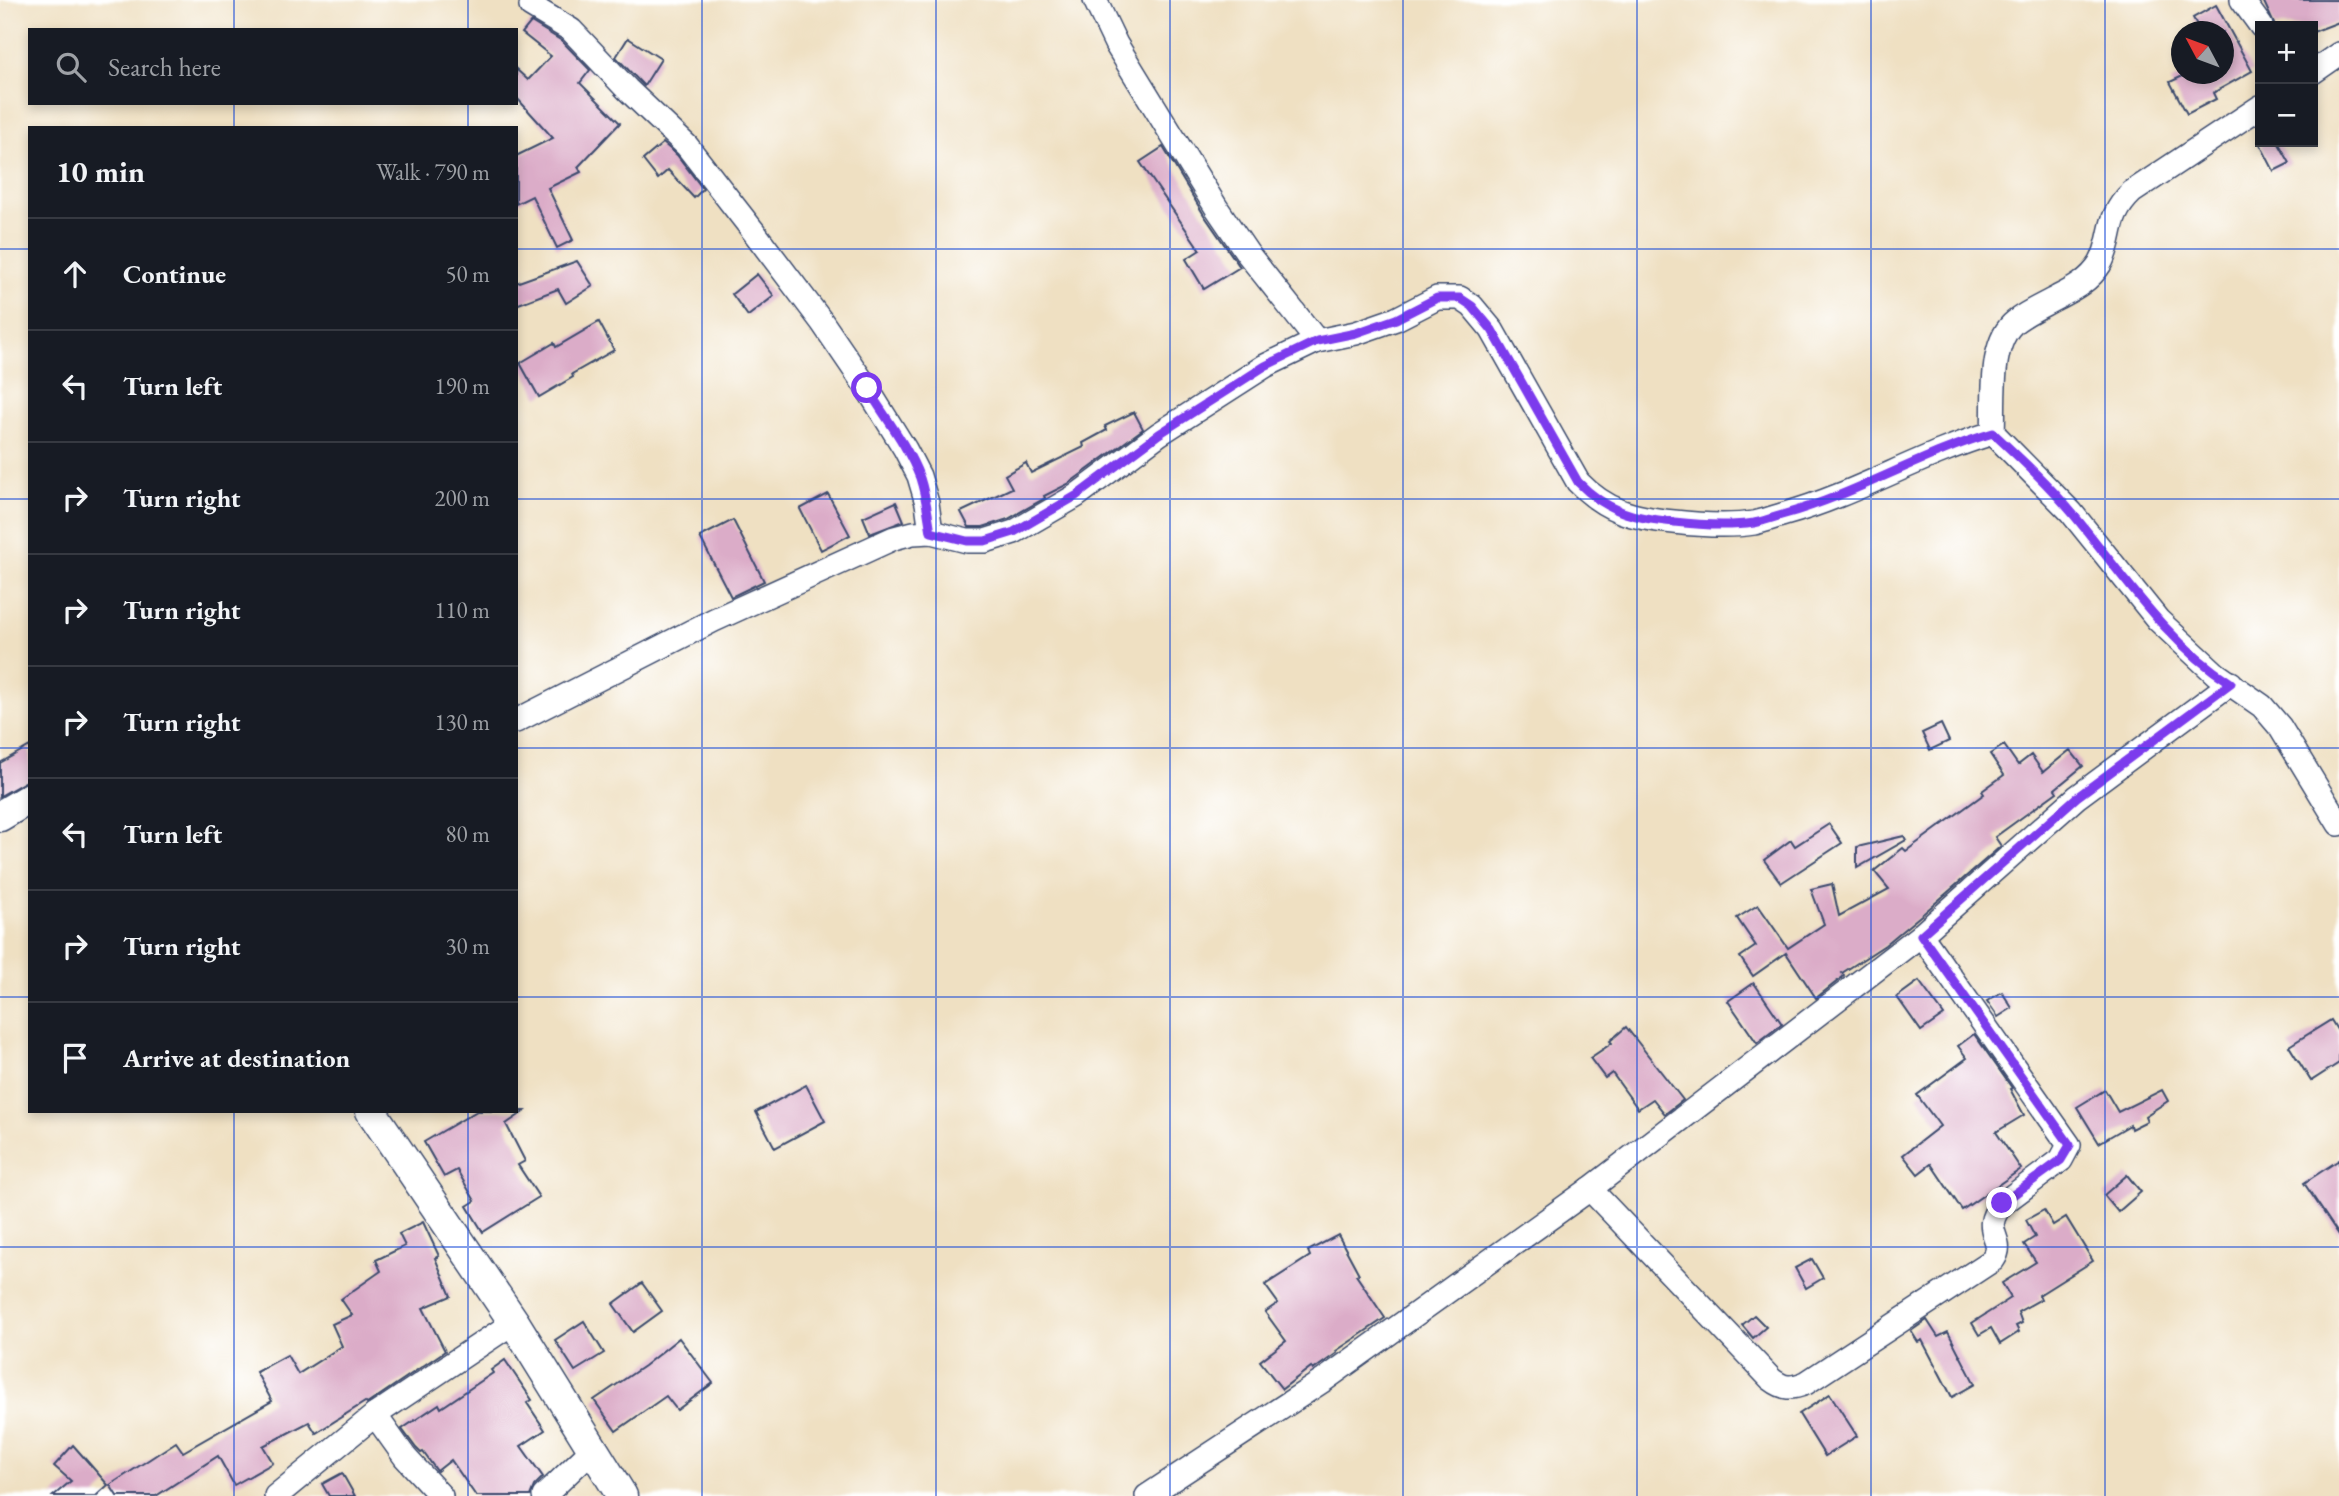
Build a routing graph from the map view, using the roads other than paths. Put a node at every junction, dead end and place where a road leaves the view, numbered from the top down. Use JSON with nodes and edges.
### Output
{"nodes":[{"id":1,"x":1095,"y":0,"type":"edge"},
{"id":2,"x":2242,"y":0,"type":"edge"},
{"id":3,"x":531,"y":6,"type":"dead end"},
{"id":4,"x":2257,"y":21,"type":"edge"},
{"id":5,"x":2339,"y":54,"type":"edge"},
{"id":6,"x":2318,"y":69,"type":"edge"},
{"id":7,"x":2255,"y":110,"type":"edge"},
{"id":8,"x":1317,"y":341,"type":"junction"},
{"id":9,"x":1993,"y":433,"type":"junction"},
{"id":10,"x":931,"y":532,"type":"junction"},
{"id":11,"x":2231,"y":683,"type":"junction"},
{"id":12,"x":518,"y":720,"type":"edge"},
{"id":13,"x":28,"y":799,"type":"edge"},
{"id":14,"x":0,"y":816,"type":"edge"},
{"id":15,"x":2339,"y":824,"type":"edge"},
{"id":16,"x":1921,"y":935,"type":"junction"},
{"id":17,"x":372,"y":1113,"type":"edge"},
{"id":18,"x":1590,"y":1189,"type":"junction"},
{"id":19,"x":514,"y":1322,"type":"junction"},
{"id":20,"x":375,"y":1415,"type":"junction"},
{"id":21,"x":593,"y":1449,"type":"junction"},
{"id":22,"x":276,"y":1496,"type":"edge"},
{"id":23,"x":441,"y":1496,"type":"edge"},
{"id":24,"x":544,"y":1496,"type":"edge"},
{"id":25,"x":622,"y":1496,"type":"edge"},
{"id":26,"x":1147,"y":1496,"type":"edge"}],
"edges":[{"from":1,"to":8,"type":"street"},
{"from":2,"to":4,"type":"street"},
{"from":3,"to":10,"type":"street"},
{"from":5,"to":6,"type":"street"},
{"from":7,"to":9,"type":"street"},
{"from":8,"to":9,"type":"street"},
{"from":8,"to":10,"type":"street"},
{"from":9,"to":11,"type":"street"},
{"from":10,"to":12,"type":"street"},
{"from":11,"to":15,"type":"street"},
{"from":11,"to":16,"type":"street"},
{"from":13,"to":14,"type":"street"},
{"from":16,"to":18,"type":"street"},
{"from":16,"to":18,"type":"street"},
{"from":17,"to":19,"type":"street"},
{"from":18,"to":26,"type":"street"},
{"from":19,"to":20,"type":"street"},
{"from":19,"to":21,"type":"street"},
{"from":20,"to":22,"type":"street"},
{"from":20,"to":23,"type":"street"},
{"from":21,"to":24,"type":"street"},
{"from":21,"to":25,"type":"street"}]}
